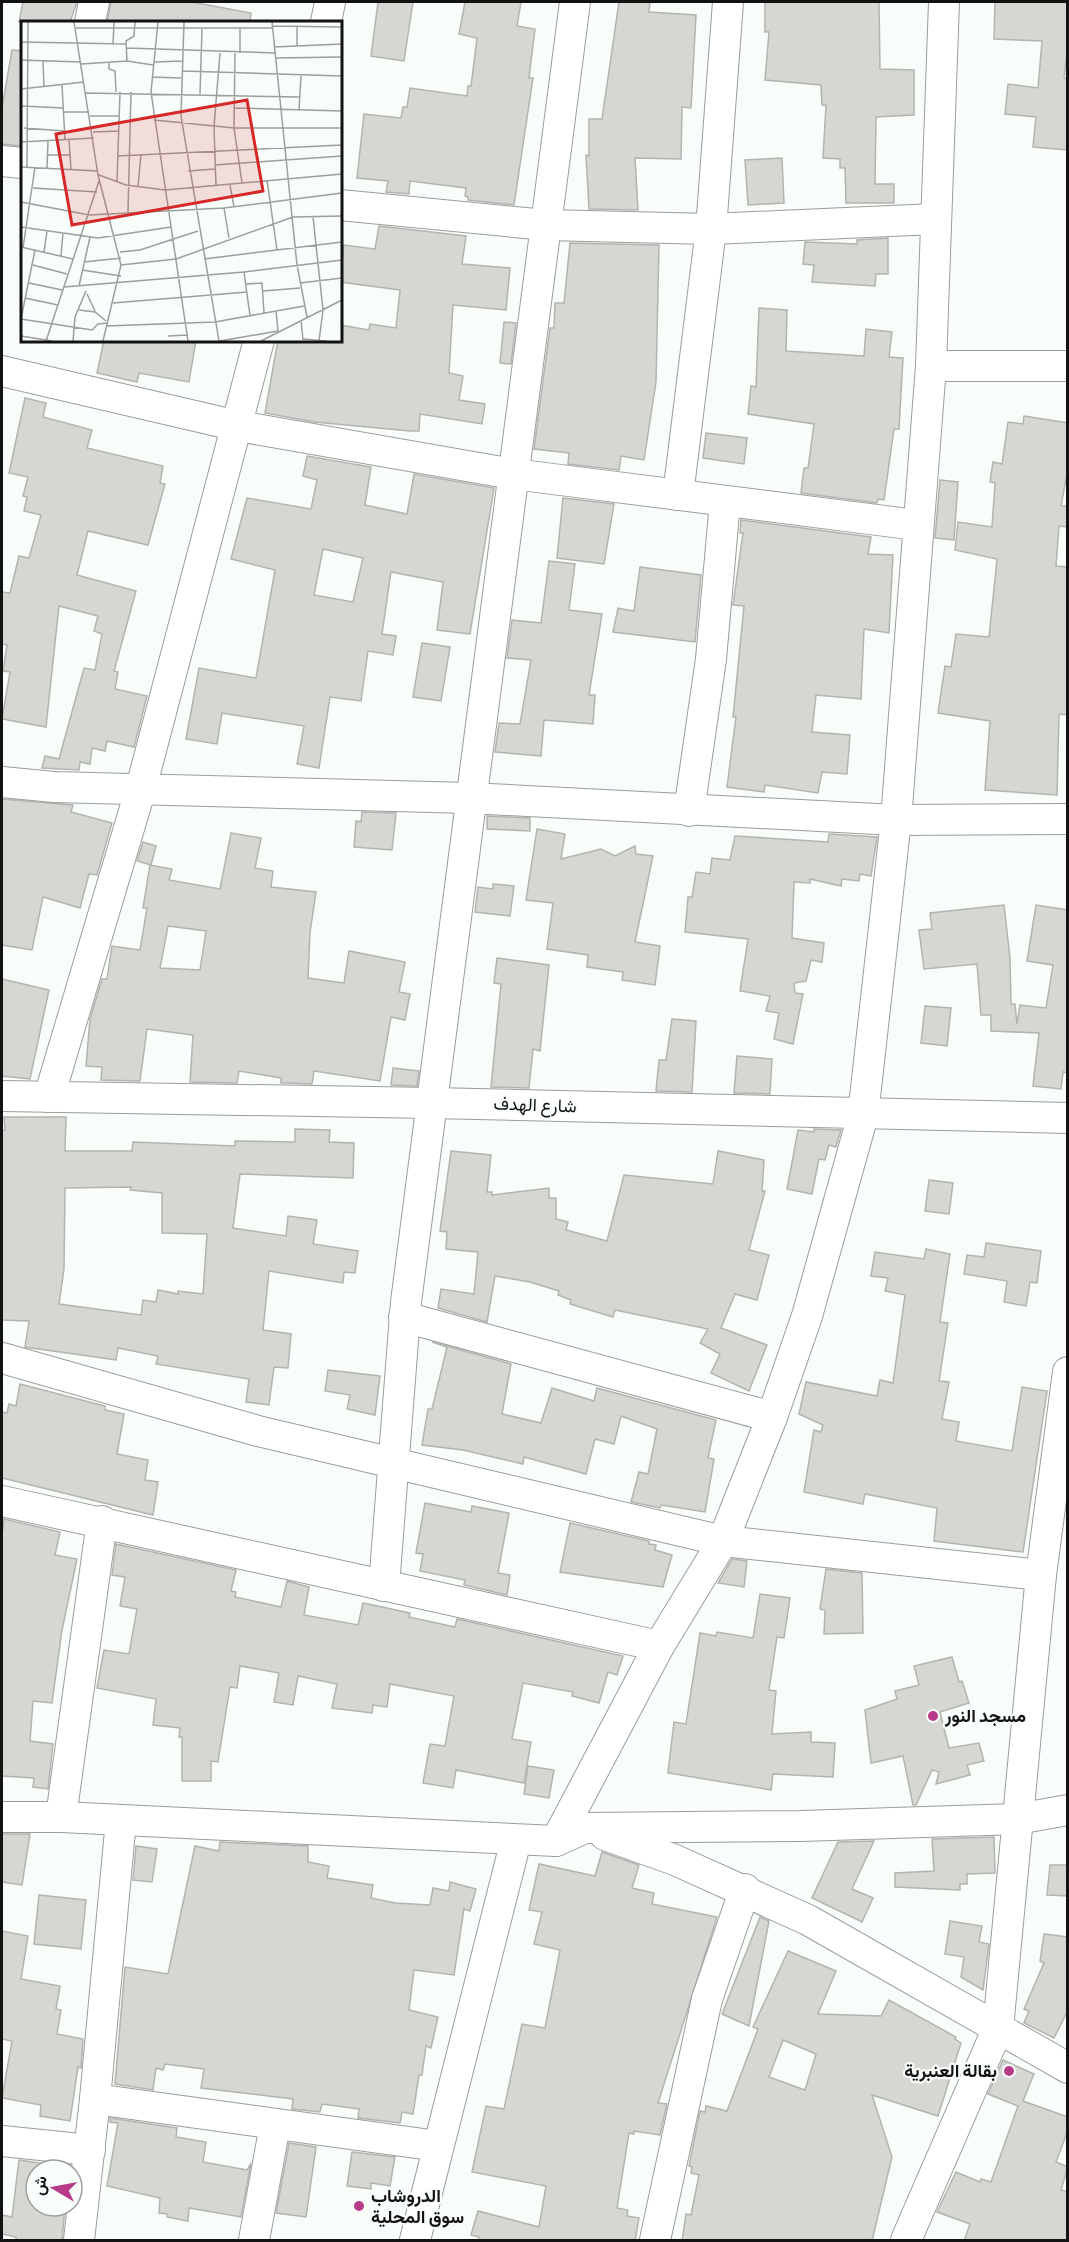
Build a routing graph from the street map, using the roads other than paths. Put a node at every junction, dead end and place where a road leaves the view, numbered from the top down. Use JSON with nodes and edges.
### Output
{"nodes":[{"id":1,"x":94,"y":2,"type":"edge"},
{"id":2,"x":330,"y":2,"type":"edge"},
{"id":3,"x":575,"y":2,"type":"edge"},
{"id":4,"x":728,"y":2,"type":"edge"},
{"id":5,"x":944,"y":2,"type":"edge"},
{"id":6,"x":90,"y":21,"type":"edge"},
{"id":7,"x":326,"y":21,"type":"edge"},
{"id":8,"x":2,"y":160,"type":"edge"},
{"id":9,"x":21,"y":164,"type":"edge"},
{"id":10,"x":342,"y":205,"type":"edge"},
{"id":11,"x":935,"y":219,"type":"junction"},
{"id":12,"x":546,"y":225,"type":"junction"},
{"id":13,"x":711,"y":229,"type":"junction"},
{"id":14,"x":259,"y":342,"type":"edge"},
{"id":15,"x":931,"y":366,"type":"junction"},
{"id":16,"x":1068,"y":366,"type":"edge"},
{"id":17,"x":2,"y":371,"type":"edge"},
{"id":18,"x":238,"y":426,"type":"junction"},
{"id":19,"x":513,"y":474,"type":"junction"},
{"id":20,"x":678,"y":495,"type":"junction"},
{"id":21,"x":725,"y":502,"type":"junction"},
{"id":22,"x":917,"y":525,"type":"junction"},
{"id":23,"x":2,"y":782,"type":"edge"},
{"id":24,"x":141,"y":788,"type":"junction"},
{"id":25,"x":469,"y":798,"type":"junction"},
{"id":26,"x":689,"y":811,"type":"junction"},
{"id":27,"x":1068,"y":819,"type":"edge"},
{"id":28,"x":896,"y":820,"type":"junction"},
{"id":29,"x":2,"y":1096,"type":"edge"},
{"id":30,"x":49,"y":1098,"type":"junction"},
{"id":31,"x":432,"y":1102,"type":"junction"},
{"id":32,"x":863,"y":1115,"type":"junction"},
{"id":33,"x":1068,"y":1118,"type":"edge"},
{"id":34,"x":404,"y":1317,"type":"junction"},
{"id":35,"x":2,"y":1358,"type":"edge"},
{"id":36,"x":1068,"y":1372,"type":"edge"},
{"id":37,"x":772,"y":1417,"type":"junction"},
{"id":38,"x":393,"y":1462,"type":"junction"},
{"id":39,"x":2,"y":1501,"type":"edge"},
{"id":40,"x":102,"y":1521,"type":"junction"},
{"id":41,"x":723,"y":1541,"type":"junction"},
{"id":42,"x":1041,"y":1575,"type":"junction"},
{"id":43,"x":384,"y":1586,"type":"junction"},
{"id":44,"x":660,"y":1646,"type":"junction"},
{"id":45,"x":1068,"y":1810,"type":"edge"},
{"id":46,"x":2,"y":1817,"type":"edge"},
{"id":47,"x":62,"y":1817,"type":"junction"},
{"id":48,"x":1017,"y":1819,"type":"junction"},
{"id":49,"x":121,"y":1820,"type":"junction"},
{"id":50,"x":585,"y":1828,"type":"junction"},
{"id":51,"x":516,"y":1840,"type":"junction"},
{"id":52,"x":556,"y":1841,"type":"junction"},
{"id":53,"x":745,"y":1889,"type":"junction"},
{"id":54,"x":998,"y":2028,"type":"junction"},
{"id":55,"x":1068,"y":2068,"type":"edge"},
{"id":56,"x":95,"y":2099,"type":"junction"},
{"id":57,"x":275,"y":2125,"type":"junction"},
{"id":58,"x":2,"y":2141,"type":"edge"},
{"id":59,"x":438,"y":2146,"type":"junction"},
{"id":60,"x":90,"y":2150,"type":"junction"},
{"id":61,"x":79,"y":2241,"type":"edge"},
{"id":62,"x":254,"y":2241,"type":"edge"},
{"id":63,"x":415,"y":2241,"type":"edge"},
{"id":64,"x":655,"y":2241,"type":"edge"},
{"id":65,"x":906,"y":2241,"type":"edge"}],
"edges":[{"from":1,"to":6,"type":"street"},
{"from":2,"to":7,"type":"street"},
{"from":3,"to":12,"type":"street"},
{"from":4,"to":13,"type":"street"},
{"from":5,"to":11,"type":"street"},
{"from":8,"to":9,"type":"street"},
{"from":10,"to":12,"type":"street"},
{"from":11,"to":13,"type":"street"},
{"from":11,"to":15,"type":"street"},
{"from":12,"to":13,"type":"street"},
{"from":12,"to":19,"type":"street"},
{"from":13,"to":20,"type":"street"},
{"from":14,"to":18,"type":"street"},
{"from":15,"to":16,"type":"street"},
{"from":15,"to":22,"type":"street"},
{"from":17,"to":18,"type":"street"},
{"from":18,"to":19,"type":"street"},
{"from":18,"to":24,"type":"street"},
{"from":19,"to":20,"type":"street"},
{"from":19,"to":25,"type":"street"},
{"from":20,"to":21,"type":"street"},
{"from":21,"to":22,"type":"street"},
{"from":21,"to":26,"type":"street"},
{"from":22,"to":28,"type":"street"},
{"from":23,"to":24,"type":"street"},
{"from":24,"to":25,"type":"street"},
{"from":24,"to":30,"type":"street"},
{"from":25,"to":26,"type":"street"},
{"from":25,"to":31,"type":"street"},
{"from":26,"to":28,"type":"street"},
{"from":27,"to":28,"type":"street"},
{"from":28,"to":32,"type":"street"},
{"from":29,"to":30,"type":"street","name":"شارع الهدف"},
{"from":30,"to":31,"type":"street","name":"شارع الهدف"},
{"from":31,"to":32,"type":"street","name":"شارع الهدف"},
{"from":31,"to":34,"type":"street"},
{"from":32,"to":33,"type":"street","name":"شارع الهدف"},
{"from":32,"to":37,"type":"street"},
{"from":34,"to":37,"type":"street"},
{"from":34,"to":38,"type":"street"},
{"from":35,"to":38,"type":"street"},
{"from":36,"to":42,"type":"street"},
{"from":37,"to":41,"type":"street"},
{"from":38,"to":41,"type":"street"},
{"from":38,"to":43,"type":"street"},
{"from":39,"to":40,"type":"street"},
{"from":40,"to":43,"type":"street"},
{"from":40,"to":47,"type":"street"},
{"from":41,"to":42,"type":"street"},
{"from":41,"to":44,"type":"street"},
{"from":42,"to":48,"type":"street"},
{"from":43,"to":44,"type":"street"},
{"from":44,"to":52,"type":"street"},
{"from":45,"to":48,"type":"street"},
{"from":46,"to":47,"type":"street"},
{"from":47,"to":49,"type":"street"},
{"from":48,"to":50,"type":"street"},
{"from":48,"to":54,"type":"street"},
{"from":49,"to":51,"type":"street"},
{"from":49,"to":56,"type":"street"},
{"from":50,"to":52,"type":"street"},
{"from":50,"to":53,"type":"street"},
{"from":51,"to":52,"type":"street"},
{"from":51,"to":59,"type":"street"},
{"from":53,"to":54,"type":"street"},
{"from":53,"to":64,"type":"street"},
{"from":54,"to":55,"type":"street"},
{"from":54,"to":65,"type":"street"},
{"from":56,"to":57,"type":"street"},
{"from":56,"to":60,"type":"street"},
{"from":57,"to":59,"type":"street"},
{"from":57,"to":62,"type":"street"},
{"from":58,"to":60,"type":"street"},
{"from":59,"to":63,"type":"street"},
{"from":60,"to":61,"type":"street"}]}
